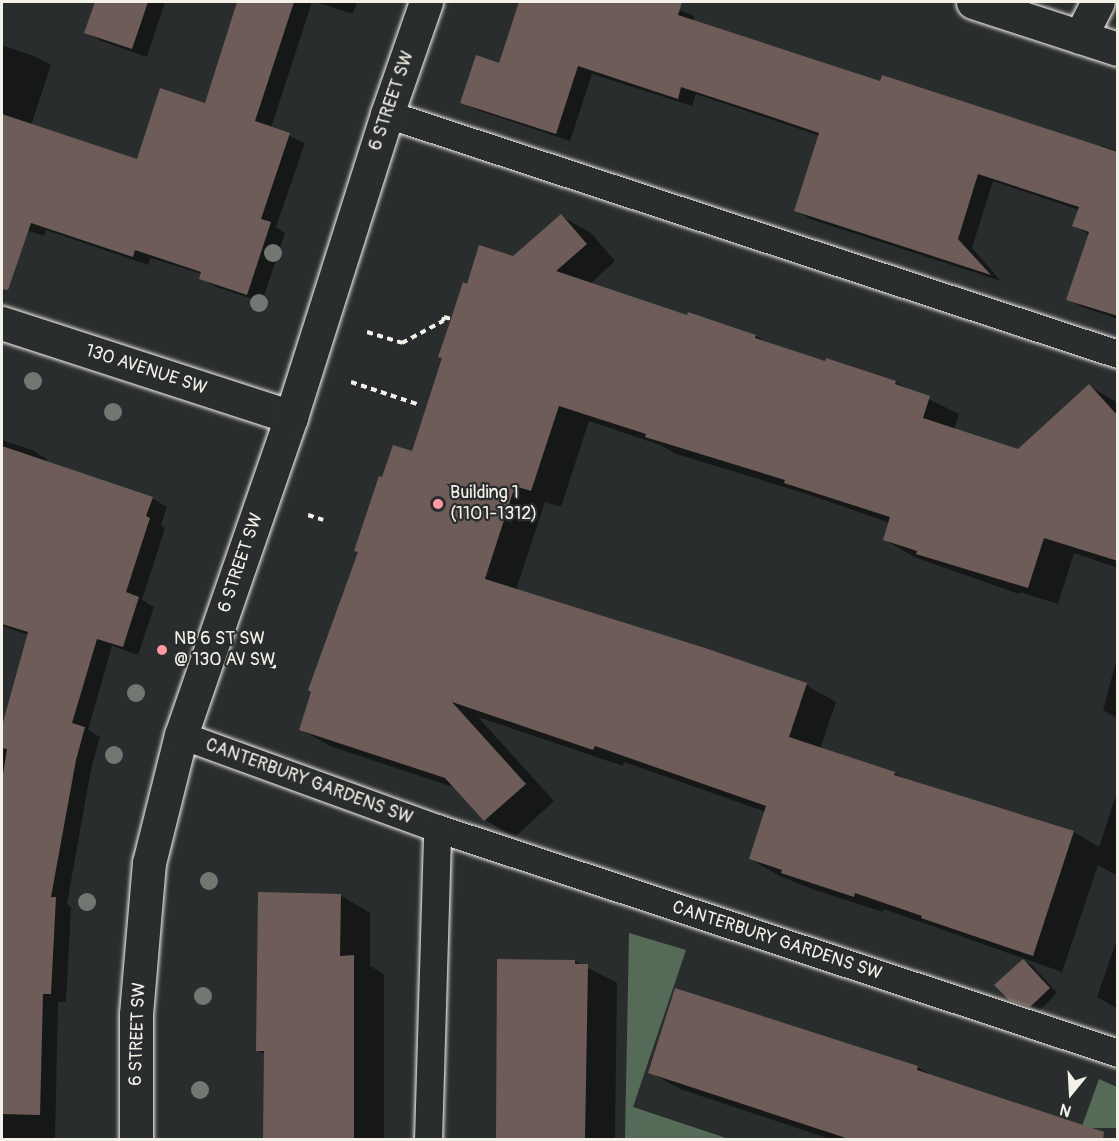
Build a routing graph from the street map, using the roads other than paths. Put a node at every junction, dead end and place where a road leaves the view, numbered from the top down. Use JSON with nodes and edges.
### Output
{"nodes":[{"id":1,"x":426,"y":2,"type":"edge"},
{"id":2,"x":973,"y":2,"type":"edge"},
{"id":3,"x":1098,"y":2,"type":"edge"},
{"id":4,"x":1080,"y":37,"type":"junction"},
{"id":5,"x":1118,"y":49,"type":"edge"},
{"id":6,"x":387,"y":114,"type":"junction"},
{"id":7,"x":2,"y":323,"type":"edge"},
{"id":8,"x":1118,"y":354,"type":"edge"},
{"id":9,"x":291,"y":417,"type":"junction"},
{"id":10,"x":181,"y":735,"type":"junction"},
{"id":11,"x":437,"y":828,"type":"junction"},
{"id":12,"x":1118,"y":1053,"type":"edge"},
{"id":13,"x":136,"y":1140,"type":"edge"},
{"id":14,"x":428,"y":1140,"type":"edge"}],
"edges":[{"from":1,"to":6,"type":"street","name":"6 STREET SW"},
{"from":2,"to":4,"type":"street"},
{"from":3,"to":4,"type":"street"},
{"from":4,"to":5,"type":"street"},
{"from":6,"to":8,"type":"lane"},
{"from":6,"to":9,"type":"street","name":"6 STREET SW"},
{"from":7,"to":9,"type":"street","name":"130 AVENUE SW"},
{"from":9,"to":10,"type":"street","name":"6 STREET SW"},
{"from":10,"to":11,"type":"lane","name":"CANTERBURY GARDENS SW"},
{"from":10,"to":13,"type":"street","name":"6 STREET SW"},
{"from":11,"to":12,"type":"lane","name":"CANTERBURY GARDENS SW"},
{"from":11,"to":14,"type":"lane","name":"CANTERBURY GARDENS SW"}]}
